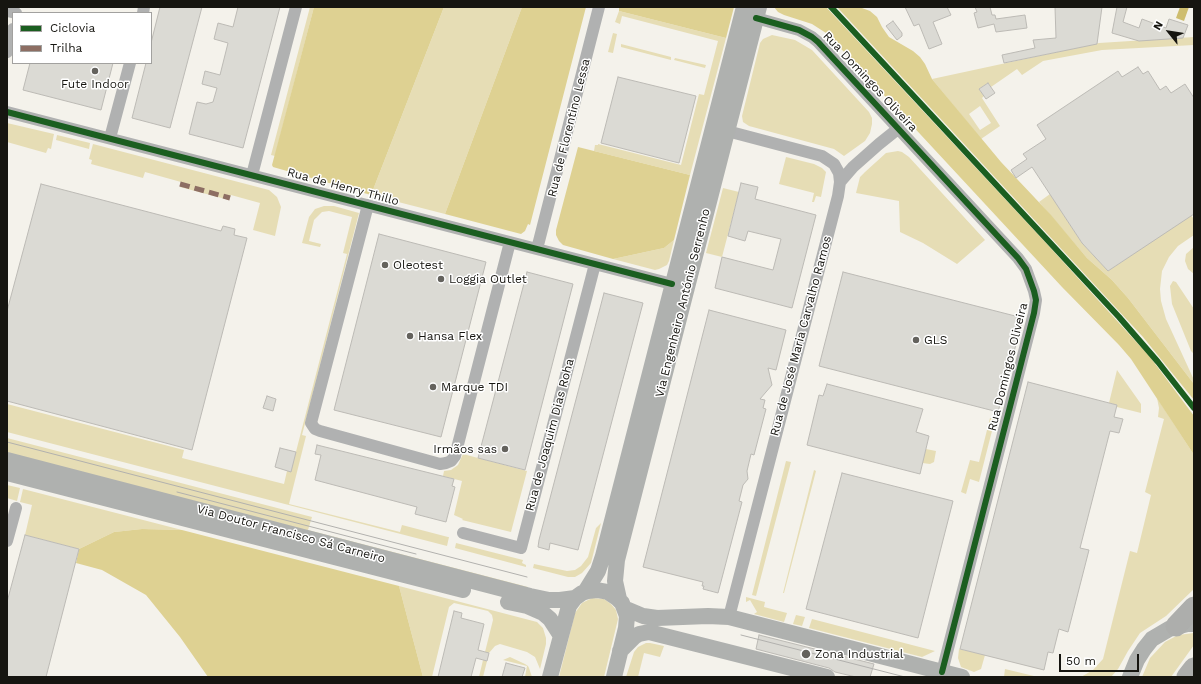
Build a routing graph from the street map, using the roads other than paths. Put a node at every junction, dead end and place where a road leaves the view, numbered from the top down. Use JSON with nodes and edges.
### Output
{"nodes":[{"id":1,"x":296,"y":7,"type":"edge"},
{"id":2,"x":600,"y":7,"type":"edge"},
{"id":3,"x":744,"y":7,"type":"edge"},
{"id":4,"x":758,"y":13,"type":"edge"},
{"id":5,"x":12,"y":33,"type":"edge"},
{"id":6,"x":7,"y":52,"type":"edge"},
{"id":7,"x":130,"y":64,"type":"edge"},
{"id":8,"x":7,"y":112,"type":"edge"},
{"id":9,"x":899,"y":128,"type":"junction"},
{"id":10,"x":727,"y":131,"type":"junction"},
{"id":11,"x":110,"y":138,"type":"junction"},
{"id":12,"x":252,"y":176,"type":"junction"},
{"id":13,"x":840,"y":182,"type":"junction"},
{"id":14,"x":368,"y":205,"type":"junction"},
{"id":15,"x":510,"y":242,"type":"junction"},
{"id":16,"x":537,"y":249,"type":"junction"},
{"id":17,"x":595,"y":264,"type":"junction"},
{"id":18,"x":672,"y":284,"type":"junction"},
{"id":19,"x":7,"y":460,"type":"edge"},
{"id":20,"x":7,"y":473,"type":"edge"},
{"id":21,"x":16,"y":508,"type":"dead end"},
{"id":22,"x":462,"y":533,"type":"dead end"},
{"id":23,"x":7,"y":541,"type":"edge"},
{"id":24,"x":580,"y":595,"type":"junction"},
{"id":25,"x":622,"y":604,"type":"junction"},
{"id":26,"x":1194,"y":607,"type":"edge"},
{"id":27,"x":729,"y":617,"type":"junction"},
{"id":28,"x":1185,"y":625,"type":"edge"},
{"id":29,"x":561,"y":636,"type":"junction"},
{"id":30,"x":620,"y":651,"type":"junction"},
{"id":31,"x":1194,"y":668,"type":"edge"},
{"id":32,"x":942,"y":672,"type":"junction"},
{"id":33,"x":550,"y":677,"type":"edge"},
{"id":34,"x":614,"y":677,"type":"edge"},
{"id":35,"x":827,"y":677,"type":"edge"},
{"id":36,"x":962,"y":677,"type":"edge"},
{"id":37,"x":1130,"y":677,"type":"edge"},
{"id":38,"x":1187,"y":677,"type":"edge"}],
"edges":[{"from":1,"to":12,"type":"street"},
{"from":2,"to":16,"type":"street","name":"Rua de Florentino Lessa"},
{"from":3,"to":18,"type":"main road","name":"Via Engenheiro António Serrenho"},
{"from":4,"to":9,"type":"street","name":"Rua Domingos Oliveira"},
{"from":4,"to":10,"type":"main road","name":"Via Engenheiro António Serrenho"},
{"from":5,"to":6,"type":"street"},
{"from":7,"to":11,"type":"street"},
{"from":8,"to":11,"type":"street","name":"Rua de Henry Thillo"},
{"from":9,"to":13,"type":"street"},
{"from":9,"to":32,"type":"street","name":"Rua Domingos Oliveira"},
{"from":10,"to":13,"type":"street","name":"Rua de José Maria Carvalho Ramos"},
{"from":10,"to":25,"type":"main road","name":"Via Engenheiro António Serrenho"},
{"from":11,"to":12,"type":"street","name":"Rua de Henry Thillo"},
{"from":12,"to":14,"type":"street","name":"Rua de Henry Thillo"},
{"from":13,"to":27,"type":"street","name":"Rua de José Maria Carvalho Ramos"},
{"from":14,"to":15,"type":"street","name":"Rua de Henry Thillo"},
{"from":14,"to":15,"type":"street"},
{"from":15,"to":16,"type":"street","name":"Rua de Henry Thillo"},
{"from":16,"to":17,"type":"street","name":"Rua de Henry Thillo"},
{"from":17,"to":18,"type":"street","name":"Rua de Henry Thillo"},
{"from":17,"to":22,"type":"street","name":"Rua de Joaquim Dias Roha"},
{"from":18,"to":24,"type":"main road","name":"Via Engenheiro António Serrenho"},
{"from":19,"to":24,"type":"main road","name":"Via Doutor Francisco Sá Carneiro"},
{"from":20,"to":29,"type":"main road","name":"Via Doutor Francisco Sá Carneiro"},
{"from":21,"to":23,"type":"street"},
{"from":24,"to":25,"type":"main road","name":"Via Doutor Francisco Sá Carneiro"},
{"from":24,"to":29,"type":"main road","name":"Via Engenheiro António Serrenho"},
{"from":25,"to":27,"type":"main road","name":"Via Doutor Francisco Sá Carneiro"},
{"from":25,"to":30,"type":"main road","name":"Via Engenheiro António Serrenho"},
{"from":26,"to":28,"type":"highway"},
{"from":27,"to":32,"type":"main road","name":"Via Doutor Francisco Sá Carneiro"},
{"from":28,"to":37,"type":"main road"},
{"from":29,"to":33,"type":"main road","name":"Via Engenheiro António Serrenho"},
{"from":30,"to":34,"type":"main road","name":"Via Engenheiro António Serrenho"},
{"from":30,"to":35,"type":"main road"},
{"from":31,"to":38,"type":"highway"},
{"from":32,"to":36,"type":"main road","name":"Via Doutor Francisco Sá Carneiro"}]}
